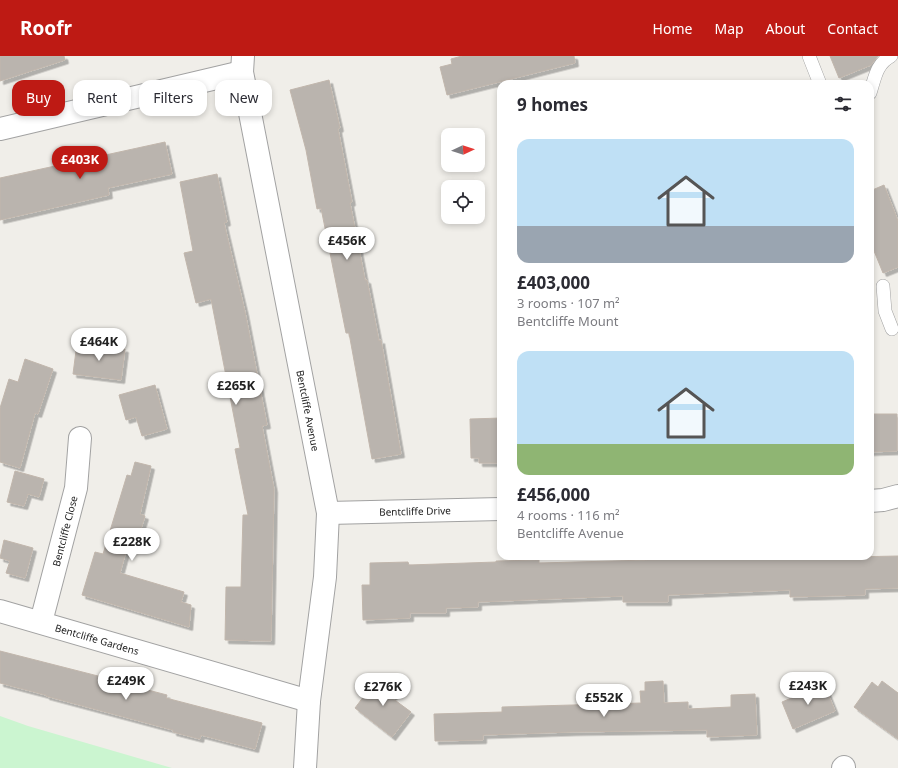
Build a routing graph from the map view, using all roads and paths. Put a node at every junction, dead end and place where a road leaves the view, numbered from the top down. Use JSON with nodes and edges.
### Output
{"nodes":[{"id":1,"x":809,"y":56,"type":"edge"},
{"id":2,"x":891,"y":56,"type":"edge"},
{"id":3,"x":243,"y":64,"type":"edge"},
{"id":4,"x":818,"y":80,"type":"edge"},
{"id":5,"x":874,"y":80,"type":"edge"},
{"id":6,"x":0,"y":129,"type":"edge"},
{"id":7,"x":883,"y":286,"type":"dead end"},
{"id":8,"x":892,"y":329,"type":"dead end"},
{"id":9,"x":80,"y":438,"type":"dead end"},
{"id":10,"x":898,"y":496,"type":"edge"},
{"id":11,"x":874,"y":501,"type":"edge"},
{"id":12,"x":497,"y":509,"type":"edge"},
{"id":13,"x":328,"y":513,"type":"junction"},
{"id":14,"x":0,"y":611,"type":"edge"},
{"id":15,"x":41,"y":622,"type":"junction"},
{"id":16,"x":309,"y":701,"type":"junction"},
{"id":17,"x":305,"y":768,"type":"edge"}],
"edges":[{"from":1,"to":4,"type":"lane"},
{"from":2,"to":5,"type":"lane"},
{"from":3,"to":6,"type":"street"},
{"from":3,"to":13,"type":"street","name":"Bentcliffe Avenue"},
{"from":7,"to":8,"type":"lane"},
{"from":9,"to":15,"type":"street","name":"Bentcliffe Close"},
{"from":10,"to":11,"type":"street"},
{"from":12,"to":13,"type":"street","name":"Bentcliffe Drive"},
{"from":13,"to":16,"type":"street","name":"Bentcliffe Avenue"},
{"from":14,"to":15,"type":"street","name":"Bentcliffe Gardens"},
{"from":15,"to":16,"type":"street","name":"Bentcliffe Gardens"},
{"from":16,"to":17,"type":"street","name":"Bentcliffe Avenue"}]}
